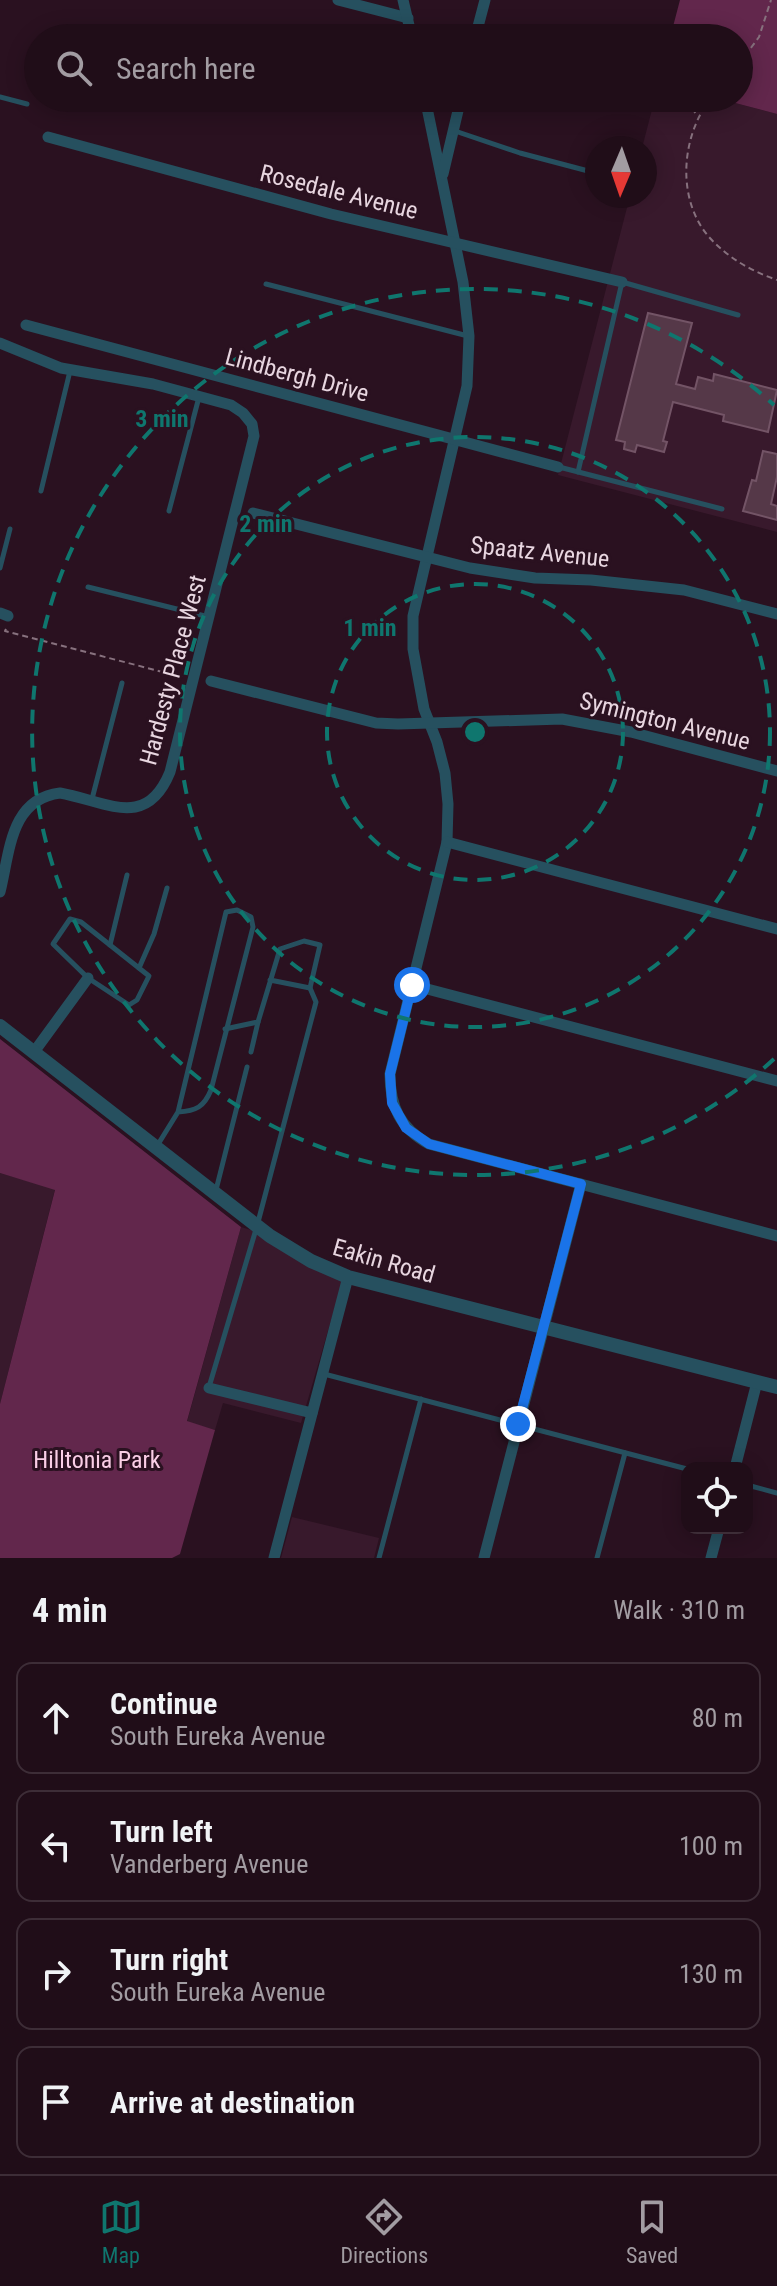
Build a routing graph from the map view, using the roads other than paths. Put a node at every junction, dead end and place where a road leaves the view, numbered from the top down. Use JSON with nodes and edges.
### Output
{"nodes":[{"id":1,"x":338,"y":0,"type":"edge"},
{"id":2,"x":403,"y":0,"type":"edge"},
{"id":3,"x":485,"y":0,"type":"edge"},
{"id":4,"x":408,"y":18,"type":"junction"},
{"id":5,"x":409,"y":24,"type":"edge"},
{"id":6,"x":479,"y":24,"type":"edge"},
{"id":7,"x":0,"y":97,"type":"edge"},
{"id":8,"x":24,"y":103,"type":"edge"},
{"id":9,"x":428,"y":112,"type":"edge"},
{"id":10,"x":458,"y":112,"type":"edge"},
{"id":11,"x":453,"y":131,"type":"junction"},
{"id":12,"x":48,"y":137,"type":"dead end"},
{"id":13,"x":585,"y":170,"type":"edge"},
{"id":14,"x":442,"y":179,"type":"junction"},
{"id":15,"x":455,"y":242,"type":"junction"},
{"id":16,"x":622,"y":282,"type":"junction"},
{"id":17,"x":266,"y":284,"type":"dead end"},
{"id":18,"x":738,"y":315,"type":"dead end"},
{"id":19,"x":26,"y":325,"type":"dead end"},
{"id":20,"x":469,"y":336,"type":"junction"},
{"id":21,"x":0,"y":343,"type":"edge"},
{"id":22,"x":70,"y":370,"type":"junction"},
{"id":23,"x":199,"y":396,"type":"junction"},
{"id":24,"x":455,"y":440,"type":"junction"},
{"id":25,"x":558,"y":467,"type":"joint"},
{"id":26,"x":578,"y":472,"type":"junction"},
{"id":27,"x":41,"y":491,"type":"dead end"},
{"id":28,"x":722,"y":509,"type":"dead end"},
{"id":29,"x":169,"y":511,"type":"dead end"},
{"id":30,"x":253,"y":513,"type":"dead end"},
{"id":31,"x":10,"y":529,"type":"dead end"},
{"id":32,"x":426,"y":557,"type":"junction"},
{"id":33,"x":0,"y":568,"type":"edge"},
{"id":34,"x":88,"y":587,"type":"dead end"},
{"id":35,"x":777,"y":614,"type":"edge"},
{"id":36,"x":210,"y":617,"type":"junction"},
{"id":37,"x":211,"y":681,"type":"dead end"},
{"id":38,"x":122,"y":683,"type":"dead end"},
{"id":39,"x":430,"y":724,"type":"junction"},
{"id":40,"x":777,"y":771,"type":"edge"},
{"id":41,"x":91,"y":800,"type":"junction"},
{"id":42,"x":447,"y":842,"type":"junction"},
{"id":43,"x":127,"y":875,"type":"dead end"},
{"id":44,"x":167,"y":888,"type":"dead end"},
{"id":45,"x":0,"y":892,"type":"edge"},
{"id":46,"x":777,"y":929,"type":"edge"},
{"id":47,"x":110,"y":945,"type":"junction"},
{"id":48,"x":139,"y":968,"type":"junction"},
{"id":49,"x":88,"y":978,"type":"junction"},
{"id":50,"x":270,"y":980,"type":"junction"},
{"id":51,"x":412,"y":985,"type":"junction"},
{"id":52,"x":310,"y":988,"type":"junction"},
{"id":53,"x":258,"y":1022,"type":"junction"},
{"id":54,"x":0,"y":1026,"type":"edge"},
{"id":55,"x":225,"y":1029,"type":"junction"},
{"id":56,"x":34,"y":1052,"type":"junction"},
{"id":57,"x":251,"y":1052,"type":"dead end"},
{"id":58,"x":247,"y":1067,"type":"dead end"},
{"id":59,"x":777,"y":1081,"type":"edge"},
{"id":60,"x":178,"y":1112,"type":"junction"},
{"id":61,"x":156,"y":1147,"type":"junction"},
{"id":62,"x":581,"y":1184,"type":"junction"},
{"id":63,"x":215,"y":1193,"type":"junction"},
{"id":64,"x":257,"y":1226,"type":"junction"},
{"id":65,"x":777,"y":1236,"type":"edge"},
{"id":66,"x":348,"y":1277,"type":"junction"},
{"id":67,"x":544,"y":1326,"type":"junction"},
{"id":68,"x":323,"y":1373,"type":"junction"},
{"id":69,"x":757,"y":1382,"type":"junction"},
{"id":70,"x":777,"y":1387,"type":"edge"},
{"id":71,"x":209,"y":1388,"type":"joint"},
{"id":72,"x":421,"y":1399,"type":"junction"},
{"id":73,"x":312,"y":1413,"type":"junction"},
{"id":74,"x":518,"y":1424,"type":"junction"},
{"id":75,"x":625,"y":1453,"type":"junction"},
{"id":76,"x":737,"y":1462,"type":"edge"},
{"id":77,"x":681,"y":1467,"type":"edge"},
{"id":78,"x":753,"y":1487,"type":"edge"},
{"id":79,"x":777,"y":1493,"type":"edge"},
{"id":80,"x":717,"y":1534,"type":"edge"},
{"id":81,"x":274,"y":1558,"type":"edge"},
{"id":82,"x":379,"y":1558,"type":"edge"},
{"id":83,"x":484,"y":1558,"type":"edge"},
{"id":84,"x":597,"y":1558,"type":"edge"},
{"id":85,"x":711,"y":1558,"type":"edge"}],
"edges":[{"from":1,"to":4,"type":"street"},
{"from":2,"to":4,"type":"street"},
{"from":3,"to":6,"type":"street"},
{"from":4,"to":5,"type":"street"},
{"from":7,"to":8,"type":"lane"},
{"from":9,"to":14,"type":"street"},
{"from":10,"to":11,"type":"street"},
{"from":11,"to":13,"type":"lane"},
{"from":11,"to":14,"type":"street"},
{"from":12,"to":15,"type":"street","name":"Rosedale Avenue"},
{"from":14,"to":15,"type":"street"},
{"from":15,"to":16,"type":"street","name":"Rosedale Avenue"},
{"from":15,"to":20,"type":"street"},
{"from":16,"to":18,"type":"lane"},
{"from":16,"to":26,"type":"lane"},
{"from":17,"to":20,"type":"lane"},
{"from":19,"to":24,"type":"street","name":"Lindbergh Drive"},
{"from":20,"to":24,"type":"street"},
{"from":21,"to":22,"type":"street"},
{"from":22,"to":23,"type":"street"},
{"from":22,"to":27,"type":"lane"},
{"from":23,"to":29,"type":"lane"},
{"from":23,"to":36,"type":"street","name":"Hardesty Place West"},
{"from":24,"to":25,"type":"street","name":"Lindbergh Drive"},
{"from":24,"to":32,"type":"street"},
{"from":25,"to":26,"type":"lane"},
{"from":26,"to":28,"type":"lane"},
{"from":30,"to":32,"type":"street","name":"Spaatz Avenue"},
{"from":31,"to":33,"type":"lane"},
{"from":32,"to":35,"type":"street","name":"Spaatz Avenue"},
{"from":32,"to":39,"type":"street"},
{"from":34,"to":36,"type":"lane"},
{"from":36,"to":41,"type":"street","name":"Hardesty Place West"},
{"from":37,"to":39,"type":"street","name":"Symington Avenue"},
{"from":38,"to":41,"type":"lane"},
{"from":39,"to":40,"type":"street","name":"Symington Avenue"},
{"from":39,"to":42,"type":"street"},
{"from":41,"to":45,"type":"street","name":"Hardesty Place West"},
{"from":42,"to":46,"type":"street"},
{"from":42,"to":51,"type":"street"},
{"from":43,"to":47,"type":"lane"},
{"from":44,"to":48,"type":"lane"},
{"from":47,"to":48,"type":"lane"},
{"from":47,"to":49,"type":"lane"},
{"from":48,"to":49,"type":"lane"},
{"from":49,"to":56,"type":"street"},
{"from":50,"to":52,"type":"lane"},
{"from":50,"to":52,"type":"lane"},
{"from":50,"to":53,"type":"lane"},
{"from":51,"to":59,"type":"street"},
{"from":51,"to":62,"type":"street"},
{"from":52,"to":64,"type":"lane"},
{"from":53,"to":55,"type":"lane"},
{"from":53,"to":57,"type":"lane"},
{"from":54,"to":56,"type":"street","name":"Eakin Road"},
{"from":55,"to":60,"type":"lane"},
{"from":55,"to":60,"type":"lane"},
{"from":56,"to":61,"type":"street","name":"Eakin Road"},
{"from":58,"to":63,"type":"lane"},
{"from":60,"to":61,"type":"lane"},
{"from":61,"to":63,"type":"street","name":"Eakin Road"},
{"from":62,"to":65,"type":"street"},
{"from":62,"to":67,"type":"street"},
{"from":63,"to":64,"type":"street","name":"Eakin Road"},
{"from":64,"to":66,"type":"street","name":"Eakin Road"},
{"from":64,"to":71,"type":"lane"},
{"from":66,"to":67,"type":"street","name":"Eakin Road"},
{"from":66,"to":68,"type":"street"},
{"from":67,"to":69,"type":"street","name":"Eakin Road"},
{"from":67,"to":74,"type":"street"},
{"from":68,"to":72,"type":"lane"},
{"from":68,"to":73,"type":"street"},
{"from":69,"to":70,"type":"street","name":"Eakin Road"},
{"from":69,"to":76,"type":"street"},
{"from":71,"to":73,"type":"street"},
{"from":72,"to":74,"type":"lane"},
{"from":72,"to":82,"type":"lane"},
{"from":73,"to":81,"type":"street"},
{"from":74,"to":75,"type":"lane"},
{"from":74,"to":83,"type":"street"},
{"from":75,"to":77,"type":"lane"},
{"from":75,"to":84,"type":"lane"},
{"from":78,"to":79,"type":"lane"},
{"from":80,"to":85,"type":"street"}]}
